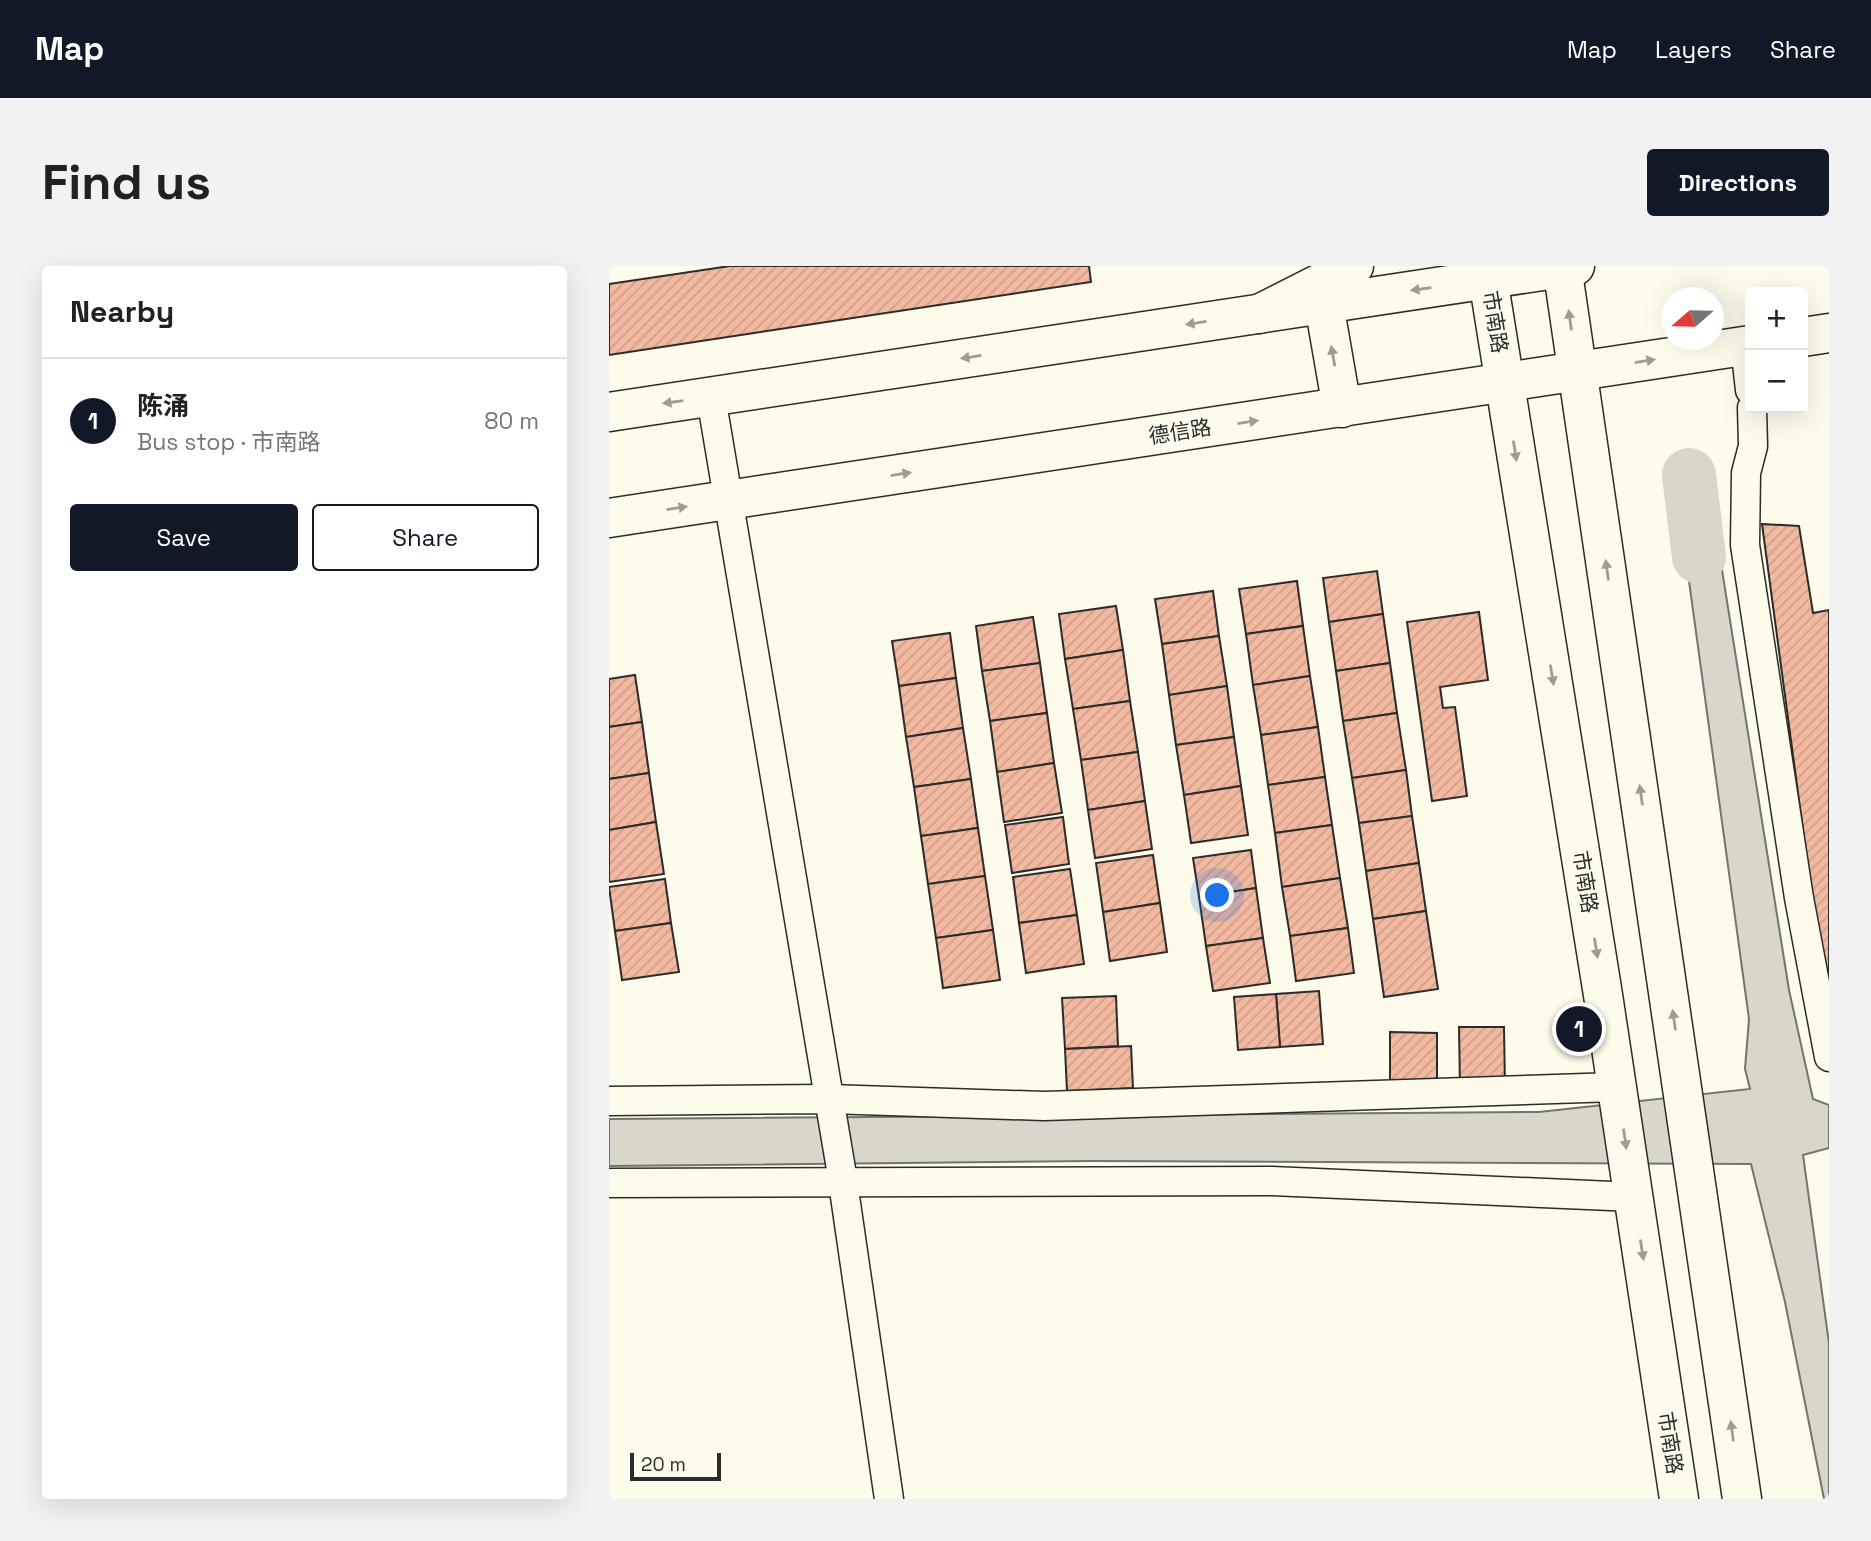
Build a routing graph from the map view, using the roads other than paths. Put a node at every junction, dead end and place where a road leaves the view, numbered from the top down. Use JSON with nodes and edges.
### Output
{"nodes":[{"id":1,"x":1354,"y":266,"type":"edge"},
{"id":2,"x":1567,"y":267,"type":"edge"},
{"id":3,"x":1487,"y":272,"type":"edge"},
{"id":4,"x":1324,"y":304,"type":"junction"},
{"id":5,"x":1259,"y":314,"type":"junction"},
{"id":6,"x":1829,"y":333,"type":"edge"},
{"id":7,"x":1808,"y":336,"type":"edge"},
{"id":8,"x":1745,"y":345,"type":"edge"},
{"id":9,"x":1578,"y":372,"type":"junction"},
{"id":10,"x":1504,"y":383,"type":"junction"},
{"id":11,"x":711,"y":397,"type":"junction"},
{"id":12,"x":1342,"y":408,"type":"junction"},
{"id":13,"x":609,"y":412,"type":"edge"},
{"id":14,"x":1752,"y":413,"type":"edge"},
{"id":15,"x":729,"y":500,"type":"junction"},
{"id":16,"x":609,"y":518,"type":"edge"},
{"id":17,"x":1829,"y":1057,"type":"edge"},
{"id":18,"x":1617,"y":1091,"type":"junction"},
{"id":19,"x":609,"y":1101,"type":"edge"},
{"id":20,"x":830,"y":1104,"type":"junction"},
{"id":21,"x":842,"y":1176,"type":"junction"},
{"id":22,"x":609,"y":1183,"type":"edge"},
{"id":23,"x":1632,"y":1190,"type":"junction"},
{"id":24,"x":889,"y":1499,"type":"edge"},
{"id":25,"x":1679,"y":1499,"type":"edge"},
{"id":26,"x":1742,"y":1499,"type":"edge"}],
"edges":[{"from":1,"to":5,"type":"main road"},
{"from":2,"to":3,"type":"main road"},
{"from":9,"to":2,"type":"main road","one_way":true},
{"from":3,"to":4,"type":"main road","one_way":true},
{"from":3,"to":10,"type":"main road","name":"市南路"},
{"from":4,"to":5,"type":"main road"},
{"from":12,"to":4,"type":"main road","one_way":true},
{"from":5,"to":11,"type":"main road","one_way":true},
{"from":6,"to":7,"type":"main road"},
{"from":9,"to":8,"type":"main road","name":"德信路","one_way":true},
{"from":9,"to":10,"type":"main road","name":"德信路"},
{"from":26,"to":9,"type":"main road","one_way":true},
{"from":10,"to":12,"type":"main road","name":"德信路"},
{"from":10,"to":18,"type":"main road","name":"市南路","one_way":true},
{"from":11,"to":13,"type":"main road","one_way":true},
{"from":11,"to":15,"type":"street"},
{"from":15,"to":12,"type":"main road","name":"德信路","one_way":true},
{"from":14,"to":17,"type":"street"},
{"from":16,"to":15,"type":"main road","name":"德信路","one_way":true},
{"from":15,"to":20,"type":"street"},
{"from":18,"to":20,"type":"street"},
{"from":18,"to":23,"type":"main road","name":"市南路","one_way":true},
{"from":19,"to":20,"type":"street"},
{"from":20,"to":21,"type":"street"},
{"from":21,"to":22,"type":"street"},
{"from":21,"to":23,"type":"street"},
{"from":21,"to":24,"type":"street"},
{"from":23,"to":25,"type":"main road","name":"市南路","one_way":true}]}
